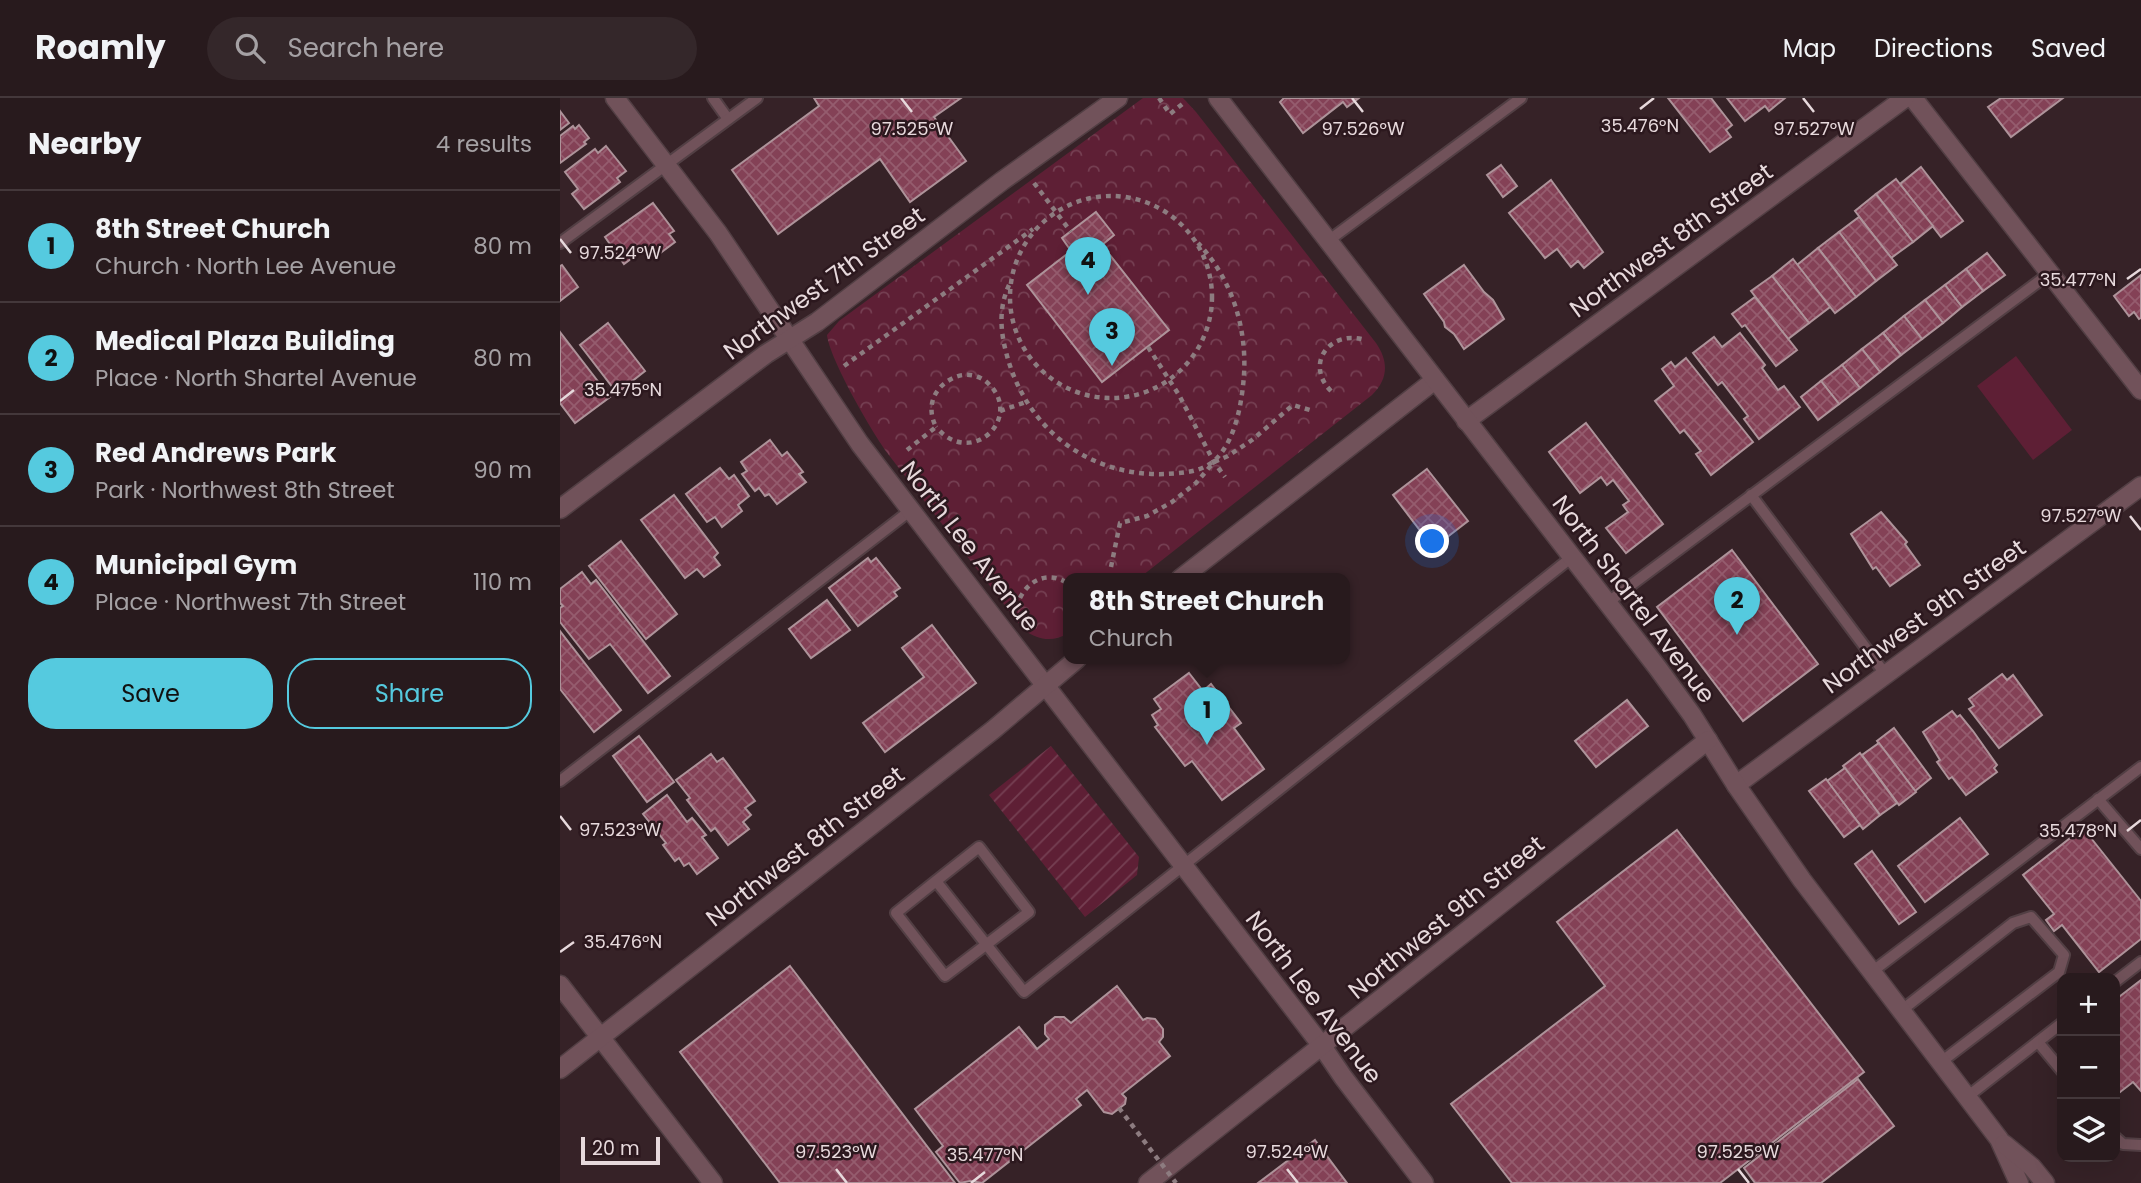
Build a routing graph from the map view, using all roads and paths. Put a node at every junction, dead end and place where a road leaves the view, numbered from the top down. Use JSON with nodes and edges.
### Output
{"nodes":[{"id":1,"x":615,"y":98,"type":"edge"},
{"id":2,"x":713,"y":98,"type":"edge"},
{"id":3,"x":757,"y":98,"type":"edge"},
{"id":4,"x":1118,"y":98,"type":"edge"},
{"id":5,"x":1159,"y":98,"type":"edge"},
{"id":6,"x":1218,"y":98,"type":"edge"},
{"id":7,"x":1521,"y":98,"type":"edge"},
{"id":8,"x":1905,"y":98,"type":"edge"},
{"id":9,"x":1913,"y":98,"type":"edge"},
{"id":10,"x":1186,"y":101,"type":"dead end"},
{"id":11,"x":728,"y":119,"type":"junction"},
{"id":12,"x":667,"y":164,"type":"junction"},
{"id":13,"x":1033,"y":183,"type":"dead end"},
{"id":14,"x":1056,"y":212,"type":"junction"},
{"id":15,"x":1046,"y":220,"type":"junction"},
{"id":16,"x":1071,"y":232,"type":"dead end"},
{"id":17,"x":1195,"y":239,"type":"junction"},
{"id":18,"x":1328,"y":242,"type":"junction"},
{"id":19,"x":560,"y":243,"type":"edge"},
{"id":20,"x":2050,"y":273,"type":"junction"},
{"id":21,"x":1011,"y":281,"type":"junction"},
{"id":22,"x":790,"y":339,"type":"junction"},
{"id":23,"x":1365,"y":340,"type":"dead end"},
{"id":24,"x":1148,"y":346,"type":"dead end"},
{"id":25,"x":844,"y":366,"type":"dead end"},
{"id":26,"x":1170,"y":380,"type":"junction"},
{"id":27,"x":1435,"y":380,"type":"junction"},
{"id":28,"x":2141,"y":390,"type":"edge"},
{"id":29,"x":1331,"y":391,"type":"dead end"},
{"id":30,"x":1026,"y":402,"type":"junction"},
{"id":31,"x":1310,"y":410,"type":"dead end"},
{"id":32,"x":1000,"y":411,"type":"junction"},
{"id":33,"x":1466,"y":421,"type":"junction"},
{"id":34,"x":936,"y":427,"type":"junction"},
{"id":35,"x":907,"y":450,"type":"dead end"},
{"id":36,"x":1214,"y":462,"type":"junction"},
{"id":37,"x":1225,"y":477,"type":"dead end"},
{"id":38,"x":2141,"y":486,"type":"edge"},
{"id":39,"x":1751,"y":495,"type":"junction"},
{"id":40,"x":560,"y":509,"type":"edge"},
{"id":41,"x":911,"y":510,"type":"junction"},
{"id":42,"x":1572,"y":557,"type":"junction"},
{"id":43,"x":1111,"y":567,"type":"dead end"},
{"id":44,"x":1188,"y":573,"type":"edge"},
{"id":45,"x":1063,"y":581,"type":"edge"},
{"id":46,"x":1020,"y":598,"type":"dead end"},
{"id":47,"x":1607,"y":603,"type":"junction"},
{"id":48,"x":1071,"y":664,"type":"edge"},
{"id":49,"x":1886,"y":675,"type":"junction"},
{"id":50,"x":1046,"y":685,"type":"junction"},
{"id":51,"x":1707,"y":740,"type":"junction"},
{"id":52,"x":2141,"y":767,"type":"edge"},
{"id":53,"x":560,"y":781,"type":"edge"},
{"id":54,"x":1737,"y":786,"type":"junction"},
{"id":55,"x":2098,"y":799,"type":"junction"},
{"id":56,"x":2141,"y":849,"type":"edge"},
{"id":57,"x":1185,"y":866,"type":"junction"},
{"id":58,"x":936,"y":881,"type":"junction"},
{"id":59,"x":986,"y":945,"type":"junction"},
{"id":60,"x":2141,"y":962,"type":"edge"},
{"id":61,"x":1873,"y":971,"type":"junction"},
{"id":62,"x":2120,"y":978,"type":"edge"},
{"id":63,"x":560,"y":985,"type":"edge"},
{"id":64,"x":1902,"y":1010,"type":"junction"},
{"id":65,"x":2057,"y":1027,"type":"edge"},
{"id":66,"x":600,"y":1037,"type":"junction"},
{"id":67,"x":2038,"y":1041,"type":"junction"},
{"id":68,"x":1322,"y":1046,"type":"junction"},
{"id":69,"x":1941,"y":1062,"type":"junction"},
{"id":70,"x":2057,"y":1065,"type":"edge"},
{"id":71,"x":560,"y":1069,"type":"edge"},
{"id":72,"x":1967,"y":1097,"type":"junction"},
{"id":73,"x":1119,"y":1108,"type":"dead end"},
{"id":74,"x":1999,"y":1139,"type":"junction"},
{"id":75,"x":2120,"y":1141,"type":"edge"},
{"id":76,"x":2141,"y":1145,"type":"edge"},
{"id":77,"x":713,"y":1183,"type":"edge"},
{"id":78,"x":1148,"y":1183,"type":"edge"},
{"id":79,"x":1176,"y":1183,"type":"edge"},
{"id":80,"x":1424,"y":1183,"type":"edge"},
{"id":81,"x":2020,"y":1183,"type":"edge"},
{"id":82,"x":2045,"y":1183,"type":"edge"}],
"edges":[{"from":1,"to":12,"type":"street","name":"North Lee Avenue"},
{"from":2,"to":11,"type":"lane"},
{"from":3,"to":11,"type":"lane"},
{"from":4,"to":22,"type":"street","name":"Northwest 7th Street"},
{"from":5,"to":10,"type":"path"},
{"from":6,"to":18,"type":"street","name":"North Shartel Avenue"},
{"from":7,"to":18,"type":"lane"},
{"from":8,"to":33,"type":"street","name":"Northwest 8th Street"},
{"from":9,"to":20,"type":"street"},
{"from":11,"to":12,"type":"lane"},
{"from":12,"to":19,"type":"lane"},
{"from":12,"to":22,"type":"street","name":"North Lee Avenue"},
{"from":13,"to":14,"type":"path"},
{"from":14,"to":15,"type":"path"},
{"from":14,"to":16,"type":"path"},
{"from":14,"to":17,"type":"path"},
{"from":15,"to":21,"type":"path"},
{"from":15,"to":25,"type":"path"},
{"from":17,"to":26,"type":"path"},
{"from":17,"to":36,"type":"path"},
{"from":18,"to":27,"type":"street","name":"North Shartel Avenue"},
{"from":20,"to":28,"type":"street"},
{"from":20,"to":39,"type":"lane"},
{"from":21,"to":26,"type":"path"},
{"from":21,"to":30,"type":"path"},
{"from":22,"to":40,"type":"street","name":"Northwest 7th Street"},
{"from":22,"to":41,"type":"street","name":"North Lee Avenue"},
{"from":23,"to":29,"type":"path"},
{"from":24,"to":26,"type":"path"},
{"from":26,"to":36,"type":"path"},
{"from":27,"to":33,"type":"street","name":"North Shartel Avenue"},
{"from":27,"to":44,"type":"street"},
{"from":30,"to":32,"type":"path"},
{"from":30,"to":36,"type":"path"},
{"from":31,"to":36,"type":"path"},
{"from":32,"to":34,"type":"path"},
{"from":32,"to":34,"type":"path"},
{"from":33,"to":42,"type":"street","name":"North Shartel Avenue"},
{"from":34,"to":35,"type":"path"},
{"from":36,"to":37,"type":"path"},
{"from":36,"to":43,"type":"path"},
{"from":38,"to":49,"type":"street","name":"Northwest 9th Street"},
{"from":39,"to":47,"type":"lane"},
{"from":39,"to":49,"type":"lane"},
{"from":41,"to":50,"type":"street","name":"North Lee Avenue"},
{"from":41,"to":53,"type":"lane"},
{"from":42,"to":47,"type":"street","name":"North Shartel Avenue"},
{"from":42,"to":57,"type":"lane"},
{"from":45,"to":46,"type":"path"},
{"from":47,"to":51,"type":"street","name":"North Shartel Avenue"},
{"from":48,"to":50,"type":"street","name":"Northwest 8th Street"},
{"from":49,"to":54,"type":"street","name":"Northwest 9th Street"},
{"from":50,"to":57,"type":"street","name":"North Lee Avenue"},
{"from":50,"to":66,"type":"street","name":"Northwest 8th Street"},
{"from":51,"to":54,"type":"street","name":"North Shartel Avenue"},
{"from":51,"to":68,"type":"street","name":"Northwest 9th Street"},
{"from":52,"to":55,"type":"lane"},
{"from":54,"to":61,"type":"street","name":"North Shartel Avenue"},
{"from":55,"to":56,"type":"lane"},
{"from":55,"to":61,"type":"lane"},
{"from":57,"to":59,"type":"lane"},
{"from":57,"to":68,"type":"street","name":"North Lee Avenue"},
{"from":58,"to":59,"type":"lane"},
{"from":58,"to":59,"type":"lane"},
{"from":58,"to":59,"type":"lane"},
{"from":60,"to":62,"type":"lane"},
{"from":61,"to":64,"type":"street","name":"North Shartel Avenue"},
{"from":63,"to":66,"type":"street"},
{"from":64,"to":69,"type":"street","name":"North Shartel Avenue"},
{"from":64,"to":69,"type":"lane"},
{"from":65,"to":67,"type":"lane"},
{"from":66,"to":71,"type":"street","name":"Northwest 8th Street"},
{"from":66,"to":77,"type":"street"},
{"from":67,"to":70,"type":"lane"},
{"from":67,"to":72,"type":"lane"},
{"from":68,"to":78,"type":"street","name":"Northwest 9th Street"},
{"from":68,"to":80,"type":"street","name":"North Lee Avenue"},
{"from":69,"to":72,"type":"street","name":"North Shartel Avenue"},
{"from":72,"to":74,"type":"street","name":"North Shartel Avenue"},
{"from":73,"to":79,"type":"path","bridge":true},
{"from":74,"to":81,"type":"street","name":"North Shartel Avenue"},
{"from":74,"to":82,"type":"street","name":"North Shartel Avenue"},
{"from":75,"to":76,"type":"lane"}]}
